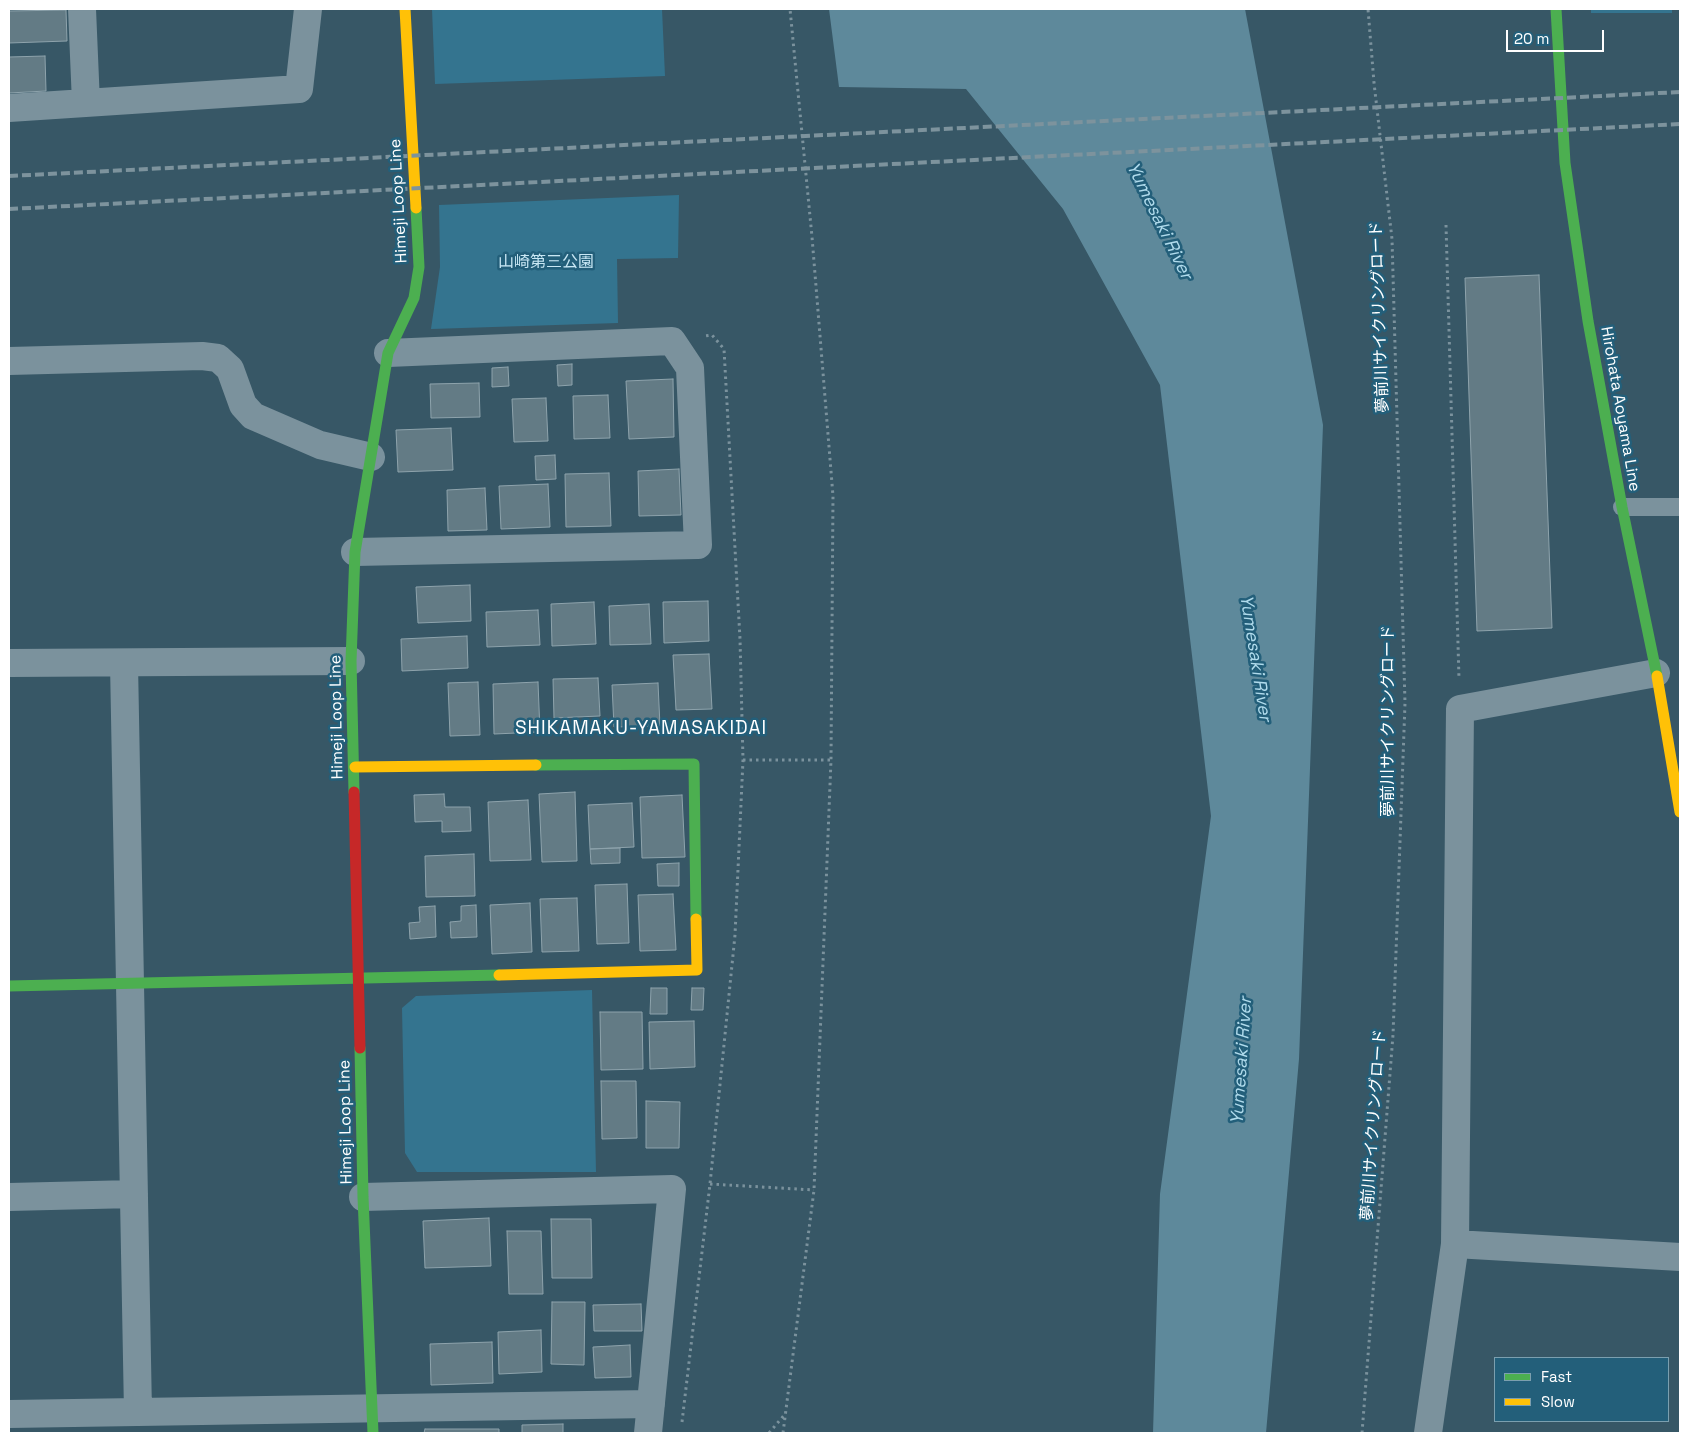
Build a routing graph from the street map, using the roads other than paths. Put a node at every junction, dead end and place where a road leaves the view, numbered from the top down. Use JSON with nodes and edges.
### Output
{"nodes":[{"id":1,"x":82,"y":9,"type":"edge"},
{"id":2,"x":308,"y":9,"type":"edge"},
{"id":3,"x":405,"y":9,"type":"edge"},
{"id":4,"x":1556,"y":9,"type":"edge"},
{"id":5,"x":86,"y":103,"type":"junction"},
{"id":6,"x":9,"y":108,"type":"edge"},
{"id":7,"x":388,"y":353,"type":"junction"},
{"id":8,"x":9,"y":360,"type":"edge"},
{"id":9,"x":372,"y":457,"type":"junction"},
{"id":10,"x":1622,"y":507,"type":"junction"},
{"id":11,"x":1680,"y":507,"type":"edge"},
{"id":12,"x":355,"y":552,"type":"junction"},
{"id":13,"x":351,"y":661,"type":"junction"},
{"id":14,"x":124,"y":662,"type":"junction"},
{"id":15,"x":9,"y":663,"type":"edge"},
{"id":16,"x":1656,"y":673,"type":"junction"},
{"id":17,"x":355,"y":766,"type":"junction"},
{"id":18,"x":1680,"y":812,"type":"edge"},
{"id":19,"x":359,"y":979,"type":"junction"},
{"id":20,"x":130,"y":984,"type":"junction"},
{"id":21,"x":9,"y":986,"type":"edge"},
{"id":22,"x":134,"y":1194,"type":"junction"},
{"id":23,"x":9,"y":1197,"type":"edge"},
{"id":24,"x":364,"y":1197,"type":"junction"},
{"id":25,"x":1454,"y":1244,"type":"junction"},
{"id":26,"x":1680,"y":1257,"type":"edge"},
{"id":27,"x":651,"y":1404,"type":"junction"},
{"id":28,"x":138,"y":1412,"type":"junction"},
{"id":29,"x":9,"y":1414,"type":"edge"},
{"id":30,"x":373,"y":1421,"type":"edge"},
{"id":31,"x":648,"y":1433,"type":"edge"},
{"id":32,"x":1428,"y":1433,"type":"edge"}],
"edges":[{"from":1,"to":5,"type":"street"},
{"from":2,"to":5,"type":"street"},
{"from":3,"to":7,"type":"main road","name":"Himeji Loop Line"},
{"from":4,"to":10,"type":"main road","name":"Hirohata Aoyama Line"},
{"from":5,"to":6,"type":"street"},
{"from":7,"to":9,"type":"main road","name":"Himeji Loop Line"},
{"from":7,"to":12,"type":"street"},
{"from":8,"to":9,"type":"street"},
{"from":9,"to":12,"type":"main road","name":"Himeji Loop Line"},
{"from":10,"to":11,"type":"lane"},
{"from":10,"to":16,"type":"main road","name":"Hirohata Aoyama Line"},
{"from":12,"to":13,"type":"main road","name":"Himeji Loop Line"},
{"from":13,"to":14,"type":"street"},
{"from":13,"to":17,"type":"main road","name":"Himeji Loop Line"},
{"from":14,"to":15,"type":"street"},
{"from":14,"to":20,"type":"street"},
{"from":16,"to":18,"type":"main road","name":"Hirohata Aoyama Line"},
{"from":16,"to":25,"type":"street"},
{"from":17,"to":19,"type":"main road","name":"Himeji Loop Line"},
{"from":17,"to":19,"type":"main road"},
{"from":19,"to":20,"type":"main road"},
{"from":19,"to":24,"type":"main road","name":"Himeji Loop Line"},
{"from":20,"to":21,"type":"main road"},
{"from":20,"to":22,"type":"street"},
{"from":22,"to":23,"type":"street"},
{"from":22,"to":28,"type":"street"},
{"from":24,"to":27,"type":"street"},
{"from":24,"to":30,"type":"main road","name":"Himeji Loop Line"},
{"from":25,"to":26,"type":"street"},
{"from":25,"to":32,"type":"street"},
{"from":27,"to":30,"type":"street"},
{"from":27,"to":31,"type":"street"},
{"from":28,"to":29,"type":"street"},
{"from":28,"to":30,"type":"street"}]}
